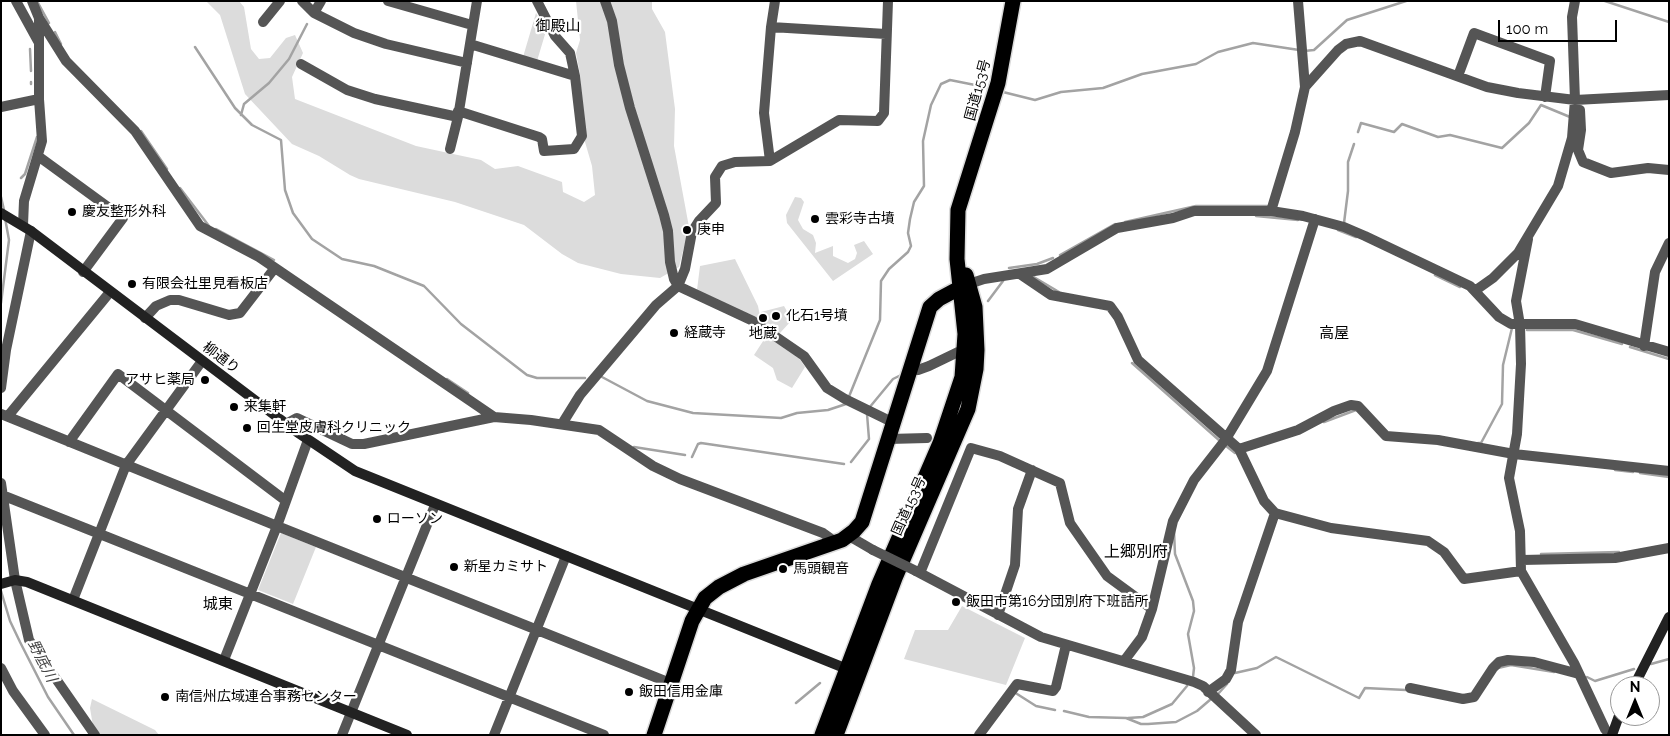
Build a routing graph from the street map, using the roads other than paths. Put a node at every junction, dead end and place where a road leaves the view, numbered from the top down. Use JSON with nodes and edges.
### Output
{"nodes":[{"id":1,"x":16,"y":1,"type":"edge"},
{"id":2,"x":32,"y":1,"type":"edge"},
{"id":3,"x":280,"y":1,"type":"edge"},
{"id":4,"x":302,"y":1,"type":"edge"},
{"id":5,"x":321,"y":1,"type":"edge"},
{"id":6,"x":388,"y":1,"type":"edge"},
{"id":7,"x":477,"y":1,"type":"edge"},
{"id":8,"x":537,"y":1,"type":"edge"},
{"id":9,"x":605,"y":1,"type":"edge"},
{"id":10,"x":775,"y":1,"type":"edge"},
{"id":11,"x":888,"y":1,"type":"edge"},
{"id":12,"x":1013,"y":1,"type":"edge"},
{"id":13,"x":1298,"y":1,"type":"edge"},
{"id":14,"x":1575,"y":1,"type":"edge"},
{"id":15,"x":314,"y":13,"type":"junction"},
{"id":16,"x":39,"y":18,"type":"junction"},
{"id":17,"x":263,"y":22,"type":"dead end"},
{"id":18,"x":472,"y":25,"type":"junction"},
{"id":19,"x":771,"y":27,"type":"junction"},
{"id":20,"x":886,"y":34,"type":"junction"},
{"id":21,"x":38,"y":41,"type":"junction"},
{"id":22,"x":470,"y":44,"type":"junction"},
{"id":23,"x":467,"y":63,"type":"junction"},
{"id":24,"x":301,"y":64,"type":"dead end"},
{"id":25,"x":575,"y":76,"type":"junction"},
{"id":26,"x":1458,"y":76,"type":"junction"},
{"id":27,"x":1305,"y":87,"type":"junction"},
{"id":28,"x":1669,"y":95,"type":"edge"},
{"id":29,"x":1545,"y":97,"type":"junction"},
{"id":30,"x":39,"y":99,"type":"junction"},
{"id":31,"x":1577,"y":99,"type":"junction"},
{"id":32,"x":1,"y":107,"type":"edge"},
{"id":33,"x":458,"y":114,"type":"junction"},
{"id":34,"x":450,"y":149,"type":"dead end"},
{"id":35,"x":38,"y":156,"type":"junction"},
{"id":36,"x":770,"y":161,"type":"junction"},
{"id":37,"x":1669,"y":170,"type":"edge"},
{"id":38,"x":1271,"y":211,"type":"junction"},
{"id":39,"x":1,"y":213,"type":"edge"},
{"id":40,"x":1315,"y":219,"type":"junction"},
{"id":41,"x":24,"y":226,"type":"junction"},
{"id":42,"x":1528,"y":239,"type":"junction"},
{"id":43,"x":1669,"y":243,"type":"edge"},
{"id":44,"x":274,"y":269,"type":"junction"},
{"id":45,"x":83,"y":272,"type":"junction"},
{"id":46,"x":1020,"y":274,"type":"junction"},
{"id":47,"x":678,"y":286,"type":"junction"},
{"id":48,"x":964,"y":286,"type":"junction"},
{"id":49,"x":1476,"y":290,"type":"junction"},
{"id":50,"x":110,"y":292,"type":"junction"},
{"id":51,"x":145,"y":318,"type":"junction"},
{"id":52,"x":1520,"y":325,"type":"junction"},
{"id":53,"x":1644,"y":346,"type":"junction"},
{"id":54,"x":958,"y":352,"type":"dead end"},
{"id":55,"x":1669,"y":352,"type":"edge"},
{"id":56,"x":202,"y":362,"type":"junction"},
{"id":57,"x":910,"y":369,"type":"junction"},
{"id":58,"x":1,"y":388,"type":"edge"},
{"id":59,"x":168,"y":410,"type":"junction"},
{"id":60,"x":4,"y":415,"type":"edge"},
{"id":61,"x":494,"y":417,"type":"junction"},
{"id":62,"x":894,"y":423,"type":"junction"},
{"id":63,"x":286,"y":424,"type":"junction"},
{"id":64,"x":562,"y":424,"type":"junction"},
{"id":65,"x":927,"y":438,"type":"dead end"},
{"id":66,"x":889,"y":439,"type":"junction"},
{"id":67,"x":1226,"y":439,"type":"junction"},
{"id":68,"x":308,"y":440,"type":"junction"},
{"id":69,"x":69,"y":442,"type":"junction"},
{"id":70,"x":1239,"y":449,"type":"junction"},
{"id":71,"x":1514,"y":454,"type":"junction"},
{"id":72,"x":126,"y":466,"type":"junction"},
{"id":73,"x":1032,"y":470,"type":"junction"},
{"id":74,"x":1669,"y":471,"type":"edge"},
{"id":75,"x":1,"y":483,"type":"edge"},
{"id":76,"x":2,"y":494,"type":"edge"},
{"id":77,"x":286,"y":501,"type":"junction"},
{"id":78,"x":435,"y":505,"type":"junction"},
{"id":79,"x":1275,"y":513,"type":"junction"},
{"id":80,"x":277,"y":526,"type":"junction"},
{"id":81,"x":99,"y":533,"type":"junction"},
{"id":82,"x":849,"y":536,"type":"junction"},
{"id":83,"x":832,"y":544,"type":"junction"},
{"id":84,"x":1669,"y":548,"type":"edge"},
{"id":85,"x":566,"y":556,"type":"junction"},
{"id":86,"x":1522,"y":560,"type":"junction"},
{"id":87,"x":1521,"y":571,"type":"junction"},
{"id":88,"x":918,"y":572,"type":"junction"},
{"id":89,"x":406,"y":576,"type":"junction"},
{"id":90,"x":9,"y":582,"type":"edge"},
{"id":91,"x":250,"y":594,"type":"junction"},
{"id":92,"x":73,"y":600,"type":"junction"},
{"id":93,"x":698,"y":608,"type":"junction"},
{"id":94,"x":1152,"y":609,"type":"junction"},
{"id":95,"x":998,"y":614,"type":"junction"},
{"id":96,"x":1669,"y":618,"type":"edge"},
{"id":97,"x":536,"y":630,"type":"junction"},
{"id":98,"x":378,"y":644,"type":"junction"},
{"id":99,"x":1066,"y":645,"type":"junction"},
{"id":100,"x":224,"y":660,"type":"junction"},
{"id":101,"x":1124,"y":661,"type":"junction"},
{"id":102,"x":1,"y":668,"type":"edge"},
{"id":103,"x":852,"y":671,"type":"junction"},
{"id":104,"x":1579,"y":674,"type":"junction"},
{"id":105,"x":1639,"y":676,"type":"edge"},
{"id":106,"x":670,"y":683,"type":"junction"},
{"id":107,"x":1410,"y":688,"type":"dead end"},
{"id":108,"x":1208,"y":692,"type":"junction"},
{"id":109,"x":509,"y":696,"type":"junction"},
{"id":110,"x":351,"y":712,"type":"junction"},
{"id":111,"x":44,"y":735,"type":"edge"},
{"id":112,"x":94,"y":735,"type":"edge"},
{"id":113,"x":342,"y":735,"type":"edge"},
{"id":114,"x":407,"y":735,"type":"edge"},
{"id":115,"x":494,"y":735,"type":"edge"},
{"id":116,"x":604,"y":735,"type":"edge"},
{"id":117,"x":654,"y":735,"type":"edge"},
{"id":118,"x":822,"y":735,"type":"edge"},
{"id":119,"x":836,"y":735,"type":"edge"},
{"id":120,"x":979,"y":735,"type":"edge"},
{"id":121,"x":1256,"y":735,"type":"edge"},
{"id":122,"x":1611,"y":735,"type":"edge"}],
"edges":[{"from":1,"to":21,"type":"street"},
{"from":2,"to":16,"type":"street"},
{"from":3,"to":17,"type":"street"},
{"from":4,"to":15,"type":"street"},
{"from":5,"to":15,"type":"street"},
{"from":6,"to":18,"type":"street"},
{"from":7,"to":18,"type":"street"},
{"from":8,"to":25,"type":"street"},
{"from":9,"to":47,"type":"street"},
{"from":10,"to":19,"type":"street"},
{"from":11,"to":20,"type":"street"},
{"from":12,"to":48,"type":"highway","name":"国道153号"},
{"from":13,"to":27,"type":"street"},
{"from":14,"to":31,"type":"street"},
{"from":15,"to":23,"type":"street"},
{"from":16,"to":21,"type":"street"},
{"from":16,"to":44,"type":"street"},
{"from":18,"to":22,"type":"street"},
{"from":19,"to":20,"type":"street"},
{"from":19,"to":36,"type":"street"},
{"from":20,"to":36,"type":"street"},
{"from":21,"to":30,"type":"street"},
{"from":22,"to":23,"type":"street"},
{"from":22,"to":25,"type":"street"},
{"from":23,"to":33,"type":"street"},
{"from":24,"to":33,"type":"street"},
{"from":25,"to":33,"type":"street"},
{"from":26,"to":27,"type":"street"},
{"from":26,"to":29,"type":"street"},
{"from":26,"to":29,"type":"street"},
{"from":27,"to":38,"type":"street"},
{"from":28,"to":31,"type":"street"},
{"from":29,"to":31,"type":"street"},
{"from":30,"to":32,"type":"street"},
{"from":30,"to":35,"type":"street"},
{"from":31,"to":37,"type":"street"},
{"from":31,"to":42,"type":"street"},
{"from":33,"to":34,"type":"street"},
{"from":35,"to":41,"type":"street"},
{"from":35,"to":45,"type":"street"},
{"from":36,"to":47,"type":"street"},
{"from":38,"to":40,"type":"street"},
{"from":38,"to":46,"type":"street"},
{"from":39,"to":41,"type":"street","name":"柳通り"},
{"from":40,"to":49,"type":"street"},
{"from":40,"to":67,"type":"street"},
{"from":41,"to":45,"type":"street","name":"柳通り"},
{"from":41,"to":58,"type":"street"},
{"from":42,"to":49,"type":"street"},
{"from":42,"to":52,"type":"street"},
{"from":43,"to":53,"type":"street"},
{"from":44,"to":51,"type":"street"},
{"from":44,"to":61,"type":"street"},
{"from":45,"to":50,"type":"street","name":"柳通り"},
{"from":46,"to":48,"type":"street"},
{"from":46,"to":67,"type":"street"},
{"from":47,"to":62,"type":"street"},
{"from":47,"to":64,"type":"street"},
{"from":48,"to":57,"type":"highway"},
{"from":48,"to":103,"type":"highway","name":"国道153号"},
{"from":49,"to":52,"type":"street"},
{"from":50,"to":51,"type":"street","name":"柳通り"},
{"from":50,"to":60,"type":"street"},
{"from":51,"to":56,"type":"street","name":"柳通り"},
{"from":52,"to":53,"type":"street"},
{"from":52,"to":71,"type":"street"},
{"from":53,"to":55,"type":"street"},
{"from":54,"to":57,"type":"street"},
{"from":56,"to":59,"type":"street"},
{"from":56,"to":63,"type":"street","name":"柳通り"},
{"from":57,"to":62,"type":"highway"},
{"from":59,"to":69,"type":"street"},
{"from":59,"to":72,"type":"street"},
{"from":59,"to":77,"type":"street"},
{"from":60,"to":69,"type":"street"},
{"from":61,"to":63,"type":"street"},
{"from":61,"to":64,"type":"street"},
{"from":62,"to":66,"type":"highway"},
{"from":63,"to":68,"type":"street","name":"柳通り"},
{"from":64,"to":83,"type":"street"},
{"from":65,"to":66,"type":"street"},
{"from":66,"to":82,"type":"highway"},
{"from":67,"to":70,"type":"street"},
{"from":67,"to":94,"type":"street"},
{"from":68,"to":77,"type":"street"},
{"from":68,"to":78,"type":"street","name":"柳通り"},
{"from":69,"to":72,"type":"street"},
{"from":70,"to":71,"type":"street"},
{"from":70,"to":79,"type":"street"},
{"from":71,"to":74,"type":"street"},
{"from":71,"to":86,"type":"street"},
{"from":72,"to":80,"type":"street"},
{"from":72,"to":81,"type":"street"},
{"from":73,"to":88,"type":"street"},
{"from":73,"to":94,"type":"street"},
{"from":73,"to":95,"type":"street"},
{"from":75,"to":76,"type":"street"},
{"from":76,"to":81,"type":"street"},
{"from":76,"to":90,"type":"street"},
{"from":77,"to":80,"type":"street"},
{"from":78,"to":85,"type":"street","name":"柳通り"},
{"from":78,"to":89,"type":"street"},
{"from":79,"to":87,"type":"street"},
{"from":79,"to":108,"type":"street"},
{"from":80,"to":89,"type":"street"},
{"from":80,"to":91,"type":"street"},
{"from":81,"to":91,"type":"street"},
{"from":81,"to":92,"type":"street"},
{"from":82,"to":83,"type":"highway"},
{"from":82,"to":88,"type":"street","bridge":true},
{"from":83,"to":93,"type":"highway"},
{"from":84,"to":86,"type":"street"},
{"from":85,"to":93,"type":"street","name":"柳通り"},
{"from":85,"to":97,"type":"street"},
{"from":86,"to":87,"type":"street"},
{"from":87,"to":104,"type":"street"},
{"from":88,"to":95,"type":"street"},
{"from":89,"to":97,"type":"street"},
{"from":89,"to":98,"type":"street"},
{"from":90,"to":92,"type":"street"},
{"from":90,"to":112,"type":"street"},
{"from":91,"to":98,"type":"street"},
{"from":91,"to":100,"type":"street"},
{"from":92,"to":100,"type":"street"},
{"from":93,"to":103,"type":"street","name":"柳通り"},
{"from":93,"to":106,"type":"highway"},
{"from":94,"to":101,"type":"street"},
{"from":95,"to":99,"type":"street"},
{"from":96,"to":105,"type":"street"},
{"from":97,"to":106,"type":"street"},
{"from":97,"to":109,"type":"street"},
{"from":98,"to":109,"type":"street"},
{"from":98,"to":110,"type":"street"},
{"from":99,"to":101,"type":"street"},
{"from":99,"to":120,"type":"street"},
{"from":100,"to":110,"type":"street"},
{"from":101,"to":108,"type":"street"},
{"from":102,"to":111,"type":"street"},
{"from":103,"to":118,"type":"highway","name":"国道153号"},
{"from":103,"to":119,"type":"highway","name":"国道153号"},
{"from":104,"to":107,"type":"street"},
{"from":104,"to":122,"type":"street"},
{"from":106,"to":117,"type":"highway"},
{"from":108,"to":121,"type":"street"},
{"from":109,"to":115,"type":"street"},
{"from":109,"to":116,"type":"street"},
{"from":110,"to":113,"type":"street"},
{"from":110,"to":114,"type":"street"}]}
